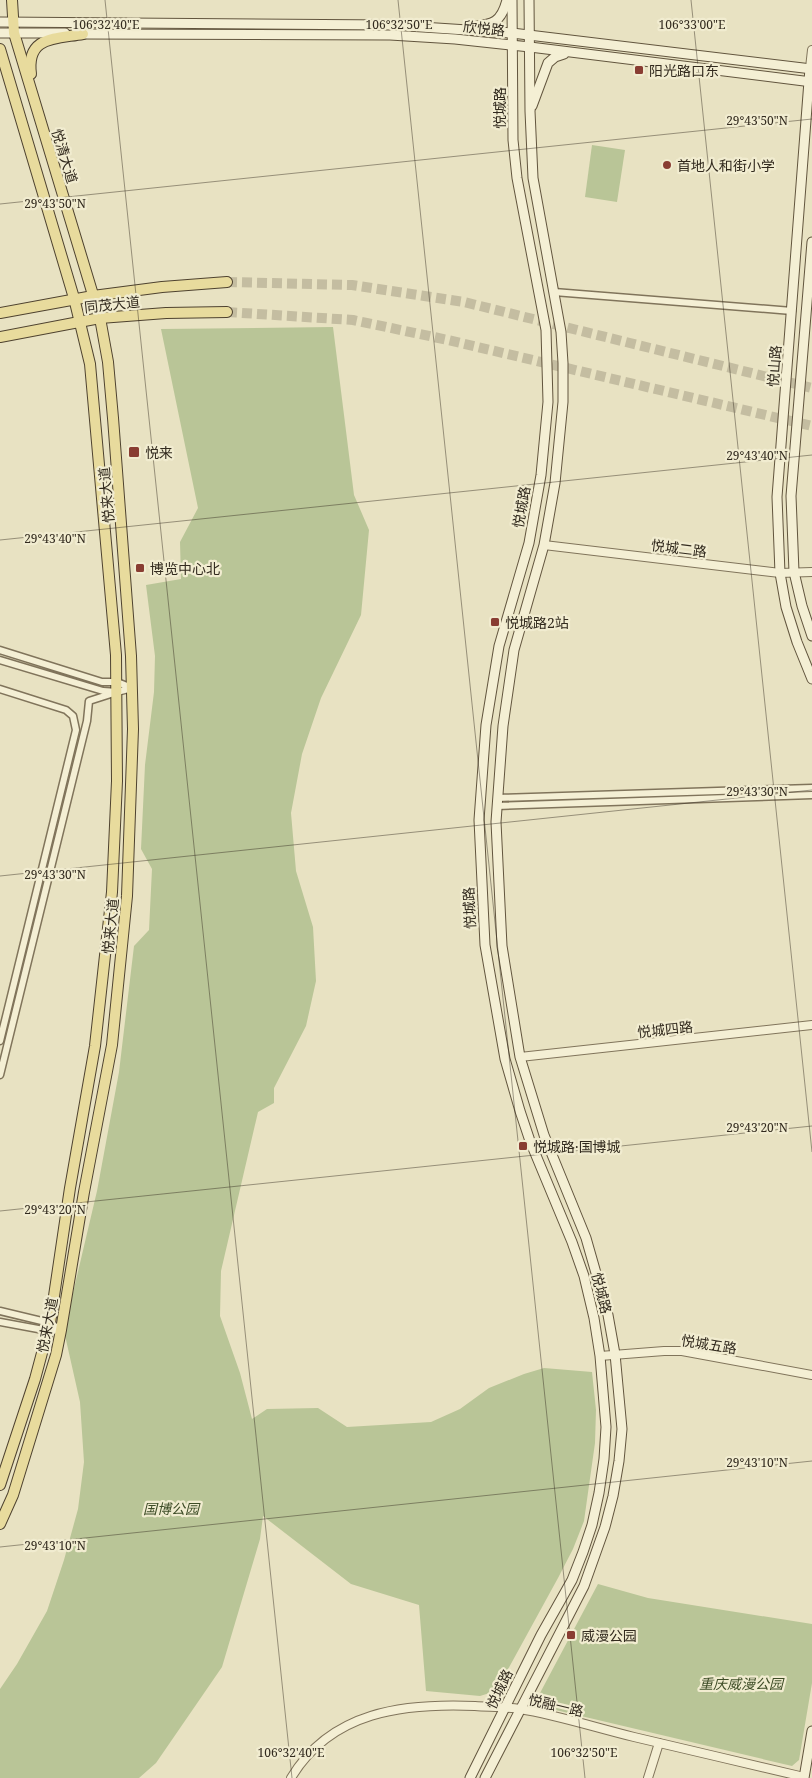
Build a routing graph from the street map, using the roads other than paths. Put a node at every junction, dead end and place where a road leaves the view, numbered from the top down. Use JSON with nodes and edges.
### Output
{"nodes":[{"id":1,"x":12,"y":0,"type":"edge"},
{"id":2,"x":507,"y":0,"type":"edge"},
{"id":3,"x":512,"y":0,"type":"edge"},
{"id":4,"x":529,"y":0,"type":"edge"},
{"id":5,"x":0,"y":22,"type":"edge"},
{"id":6,"x":13,"y":22,"type":"junction"},
{"id":7,"x":452,"y":30,"type":"junction"},
{"id":8,"x":0,"y":33,"type":"edge"},
{"id":9,"x":14,"y":33,"type":"junction"},
{"id":10,"x":512,"y":33,"type":"junction"},
{"id":11,"x":83,"y":34,"type":"junction"},
{"id":12,"x":531,"y":35,"type":"junction"},
{"id":13,"x":513,"y":46,"type":"junction"},
{"id":14,"x":530,"y":48,"type":"junction"},
{"id":15,"x":0,"y":49,"type":"edge"},
{"id":16,"x":812,"y":50,"type":"edge"},
{"id":17,"x":568,"y":53,"type":"junction"},
{"id":18,"x":811,"y":69,"type":"edge"},
{"id":19,"x":811,"y":82,"type":"edge"},
{"id":20,"x":35,"y":102,"type":"junction"},
{"id":21,"x":530,"y":111,"type":"junction"},
{"id":22,"x":812,"y":242,"type":"edge"},
{"id":23,"x":226,"y":282,"type":"tunnel mouth"},
{"id":24,"x":554,"y":292,"type":"junction"},
{"id":25,"x":93,"y":296,"type":"junction"},
{"id":26,"x":74,"y":298,"type":"junction"},
{"id":27,"x":228,"y":312,"type":"tunnel mouth"},
{"id":28,"x":792,"y":312,"type":"junction"},
{"id":29,"x":0,"y":313,"type":"edge"},
{"id":30,"x":100,"y":318,"type":"junction"},
{"id":31,"x":80,"y":321,"type":"junction"},
{"id":32,"x":0,"y":337,"type":"edge"},
{"id":33,"x":544,"y":545,"type":"junction"},
{"id":34,"x":794,"y":572,"type":"junction"},
{"id":35,"x":812,"y":572,"type":"edge"},
{"id":36,"x":780,"y":573,"type":"junction"},
{"id":37,"x":812,"y":636,"type":"edge"},
{"id":38,"x":0,"y":650,"type":"edge"},
{"id":39,"x":0,"y":660,"type":"edge"},
{"id":40,"x":812,"y":679,"type":"edge"},
{"id":41,"x":117,"y":687,"type":"junction"},
{"id":42,"x":132,"y":688,"type":"junction"},
{"id":43,"x":0,"y":689,"type":"edge"},
{"id":44,"x":812,"y":788,"type":"edge"},
{"id":45,"x":812,"y":795,"type":"edge"},
{"id":46,"x":498,"y":802,"type":"junction"},
{"id":47,"x":812,"y":1025,"type":"edge"},
{"id":48,"x":0,"y":1041,"type":"edge"},
{"id":49,"x":520,"y":1057,"type":"junction"},
{"id":50,"x":0,"y":1075,"type":"edge"},
{"id":51,"x":0,"y":1311,"type":"edge"},
{"id":52,"x":0,"y":1322,"type":"edge"},
{"id":53,"x":50,"y":1327,"type":"junction"},
{"id":54,"x":61,"y":1330,"type":"junction"},
{"id":55,"x":615,"y":1354,"type":"junction"},
{"id":56,"x":600,"y":1356,"type":"junction"},
{"id":57,"x":812,"y":1376,"type":"edge"},
{"id":58,"x":0,"y":1486,"type":"edge"},
{"id":59,"x":0,"y":1524,"type":"edge"},
{"id":60,"x":506,"y":1708,"type":"junction"},
{"id":61,"x":520,"y":1709,"type":"junction"},
{"id":62,"x":812,"y":1732,"type":"edge"},
{"id":63,"x":659,"y":1743,"type":"junction"},
{"id":64,"x":291,"y":1778,"type":"edge"},
{"id":65,"x":470,"y":1778,"type":"edge"},
{"id":66,"x":485,"y":1778,"type":"edge"},
{"id":67,"x":648,"y":1778,"type":"edge"},
{"id":68,"x":804,"y":1778,"type":"edge"}],
"edges":[{"from":1,"to":6,"type":"main road","name":"悦清大道"},
{"from":2,"to":7,"type":"main road"},
{"from":3,"to":10,"type":"main road","name":"悦城路"},
{"from":4,"to":12,"type":"main road","name":"悦城路"},
{"from":5,"to":6,"type":"main road","name":"欣悦路"},
{"from":6,"to":7,"type":"main road","name":"欣悦路"},
{"from":6,"to":9,"type":"main road","name":"悦清大道"},
{"from":7,"to":10,"type":"main road","name":"欣悦路"},
{"from":8,"to":9,"type":"main road","name":"欣悦路"},
{"from":9,"to":11,"type":"main road","name":"欣悦路"},
{"from":9,"to":20,"type":"main road","name":"悦清大道"},
{"from":10,"to":12,"type":"main road","name":"欣悦路"},
{"from":10,"to":13,"type":"main road","name":"悦城路"},
{"from":11,"to":13,"type":"main road","name":"欣悦路"},
{"from":11,"to":20,"type":"main road"},
{"from":12,"to":14,"type":"main road","name":"悦城路"},
{"from":12,"to":18,"type":"main road","name":"欣悦路"},
{"from":13,"to":14,"type":"main road","name":"欣悦路"},
{"from":13,"to":56,"type":"main road","name":"悦城路"},
{"from":14,"to":17,"type":"main road","name":"欣悦路"},
{"from":14,"to":21,"type":"main road","name":"悦城路"},
{"from":15,"to":26,"type":"main road"},
{"from":16,"to":18,"type":"street","name":"悦山路"},
{"from":17,"to":19,"type":"main road","name":"欣悦路"},
{"from":17,"to":21,"type":"main road"},
{"from":18,"to":19,"type":"main road","name":"悦山路"},
{"from":19,"to":28,"type":"main road","name":"悦山路"},
{"from":20,"to":25,"type":"main road","name":"悦清大道"},
{"from":21,"to":24,"type":"main road","name":"悦城路"},
{"from":22,"to":34,"type":"main road","name":"悦山路"},
{"from":23,"to":25,"type":"main road","name":"同茂大道"},
{"from":24,"to":28,"type":"street"},
{"from":24,"to":33,"type":"main road","name":"悦城路"},
{"from":25,"to":26,"type":"main road","name":"同茂大道"},
{"from":25,"to":30,"type":"main road","name":"悦清大道"},
{"from":26,"to":29,"type":"main road","name":"同茂大道"},
{"from":26,"to":31,"type":"main road"},
{"from":27,"to":30,"type":"main road","name":"同茂大道"},
{"from":28,"to":36,"type":"main road","name":"悦山路"},
{"from":30,"to":31,"type":"main road","name":"同茂大道"},
{"from":30,"to":42,"type":"main road","name":"悦来大道"},
{"from":31,"to":32,"type":"main road","name":"同茂大道"},
{"from":31,"to":41,"type":"main road","name":"悦来大道"},
{"from":33,"to":36,"type":"street","name":"悦城二路"},
{"from":33,"to":46,"type":"main road","name":"悦城路"},
{"from":34,"to":35,"type":"street","name":"悦城二路"},
{"from":34,"to":36,"type":"street","name":"悦城二路"},
{"from":34,"to":37,"type":"main road","name":"悦山路"},
{"from":36,"to":40,"type":"main road","name":"悦山路"},
{"from":38,"to":41,"type":"street"},
{"from":39,"to":41,"type":"street"},
{"from":41,"to":42,"type":"street"},
{"from":41,"to":50,"type":"street"},
{"from":41,"to":53,"type":"main road","name":"悦来大道"},
{"from":42,"to":54,"type":"main road","name":"悦来大道"},
{"from":43,"to":48,"type":"street"},
{"from":44,"to":46,"type":"street"},
{"from":45,"to":46,"type":"street"},
{"from":46,"to":49,"type":"main road","name":"悦城路"},
{"from":47,"to":49,"type":"street","name":"悦城四路"},
{"from":49,"to":55,"type":"main road","name":"悦城路"},
{"from":51,"to":53,"type":"street"},
{"from":52,"to":53,"type":"street"},
{"from":53,"to":54,"type":"street"},
{"from":53,"to":58,"type":"main road","name":"悦来大道"},
{"from":54,"to":59,"type":"main road","name":"悦来大道"},
{"from":55,"to":56,"type":"street","name":"悦城五路"},
{"from":55,"to":57,"type":"street","name":"悦城五路"},
{"from":55,"to":61,"type":"main road","name":"悦城路"},
{"from":56,"to":60,"type":"main road","name":"悦城路"},
{"from":60,"to":61,"type":"street","name":"悦融一路"},
{"from":60,"to":64,"type":"street","name":"悦融一路"},
{"from":60,"to":65,"type":"main road","name":"悦城路"},
{"from":61,"to":63,"type":"street","name":"悦融一路"},
{"from":61,"to":66,"type":"main road","name":"悦城路"},
{"from":62,"to":68,"type":"main road"},
{"from":63,"to":67,"type":"street"},
{"from":63,"to":68,"type":"street","name":"悦融一路"}]}
